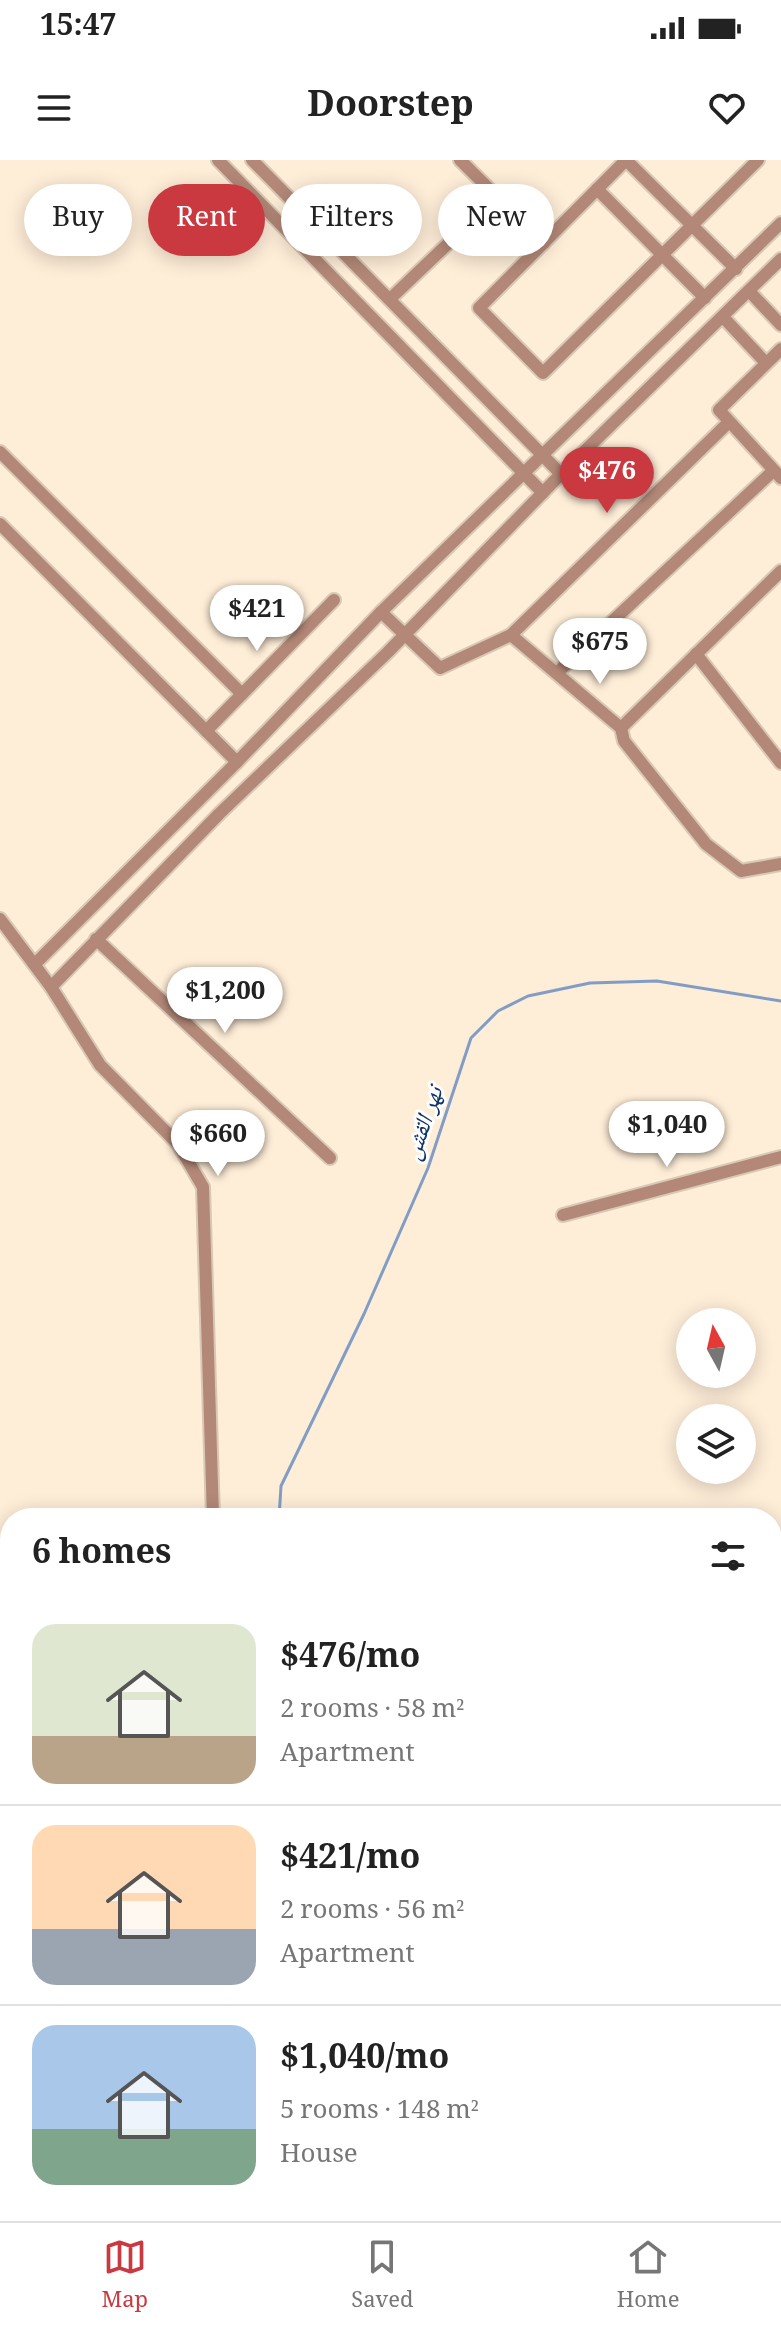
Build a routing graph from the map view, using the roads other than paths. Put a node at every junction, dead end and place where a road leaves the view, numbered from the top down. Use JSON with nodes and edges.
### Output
{"nodes":[{"id":1,"x":218,"y":160,"type":"edge"},
{"id":2,"x":252,"y":160,"type":"edge"},
{"id":3,"x":460,"y":160,"type":"edge"},
{"id":4,"x":626,"y":160,"type":"edge"},
{"id":5,"x":758,"y":160,"type":"edge"},
{"id":6,"x":484,"y":184,"type":"edge"},
{"id":7,"x":597,"y":189,"type":"junction"},
{"id":8,"x":781,"y":223,"type":"edge"},
{"id":9,"x":691,"y":226,"type":"junction"},
{"id":10,"x":554,"y":233,"type":"edge"},
{"id":11,"x":438,"y":253,"type":"edge"},
{"id":12,"x":662,"y":255,"type":"junction"},
{"id":13,"x":531,"y":256,"type":"edge"},
{"id":14,"x":781,"y":259,"type":"edge"},
{"id":15,"x":736,"y":269,"type":"junction"},
{"id":16,"x":749,"y":291,"type":"junction"},
{"id":17,"x":705,"y":298,"type":"junction"},
{"id":18,"x":390,"y":299,"type":"junction"},
{"id":19,"x":723,"y":317,"type":"junction"},
{"id":20,"x":781,"y":325,"type":"edge"},
{"id":21,"x":781,"y":349,"type":"edge"},
{"id":22,"x":766,"y":363,"type":"junction"},
{"id":23,"x":729,"y":422,"type":"junction"},
{"id":24,"x":0,"y":452,"type":"edge"},
{"id":25,"x":543,"y":456,"type":"junction"},
{"id":26,"x":561,"y":474,"type":"junction"},
{"id":27,"x":524,"y":475,"type":"junction"},
{"id":28,"x":777,"y":475,"type":"edge"},
{"id":29,"x":543,"y":493,"type":"junction"},
{"id":30,"x":0,"y":524,"type":"edge"},
{"id":31,"x":781,"y":571,"type":"edge"},
{"id":32,"x":334,"y":600,"type":"dead end"},
{"id":33,"x":381,"y":612,"type":"junction"},
{"id":34,"x":406,"y":634,"type":"junction"},
{"id":35,"x":511,"y":635,"type":"junction"},
{"id":36,"x":696,"y":654,"type":"junction"},
{"id":37,"x":558,"y":672,"type":"junction"},
{"id":38,"x":242,"y":694,"type":"junction"},
{"id":39,"x":621,"y":728,"type":"junction"},
{"id":40,"x":206,"y":731,"type":"junction"},
{"id":41,"x":237,"y":762,"type":"junction"},
{"id":42,"x":781,"y":763,"type":"edge"},
{"id":43,"x":781,"y":864,"type":"edge"},
{"id":44,"x":0,"y":919,"type":"edge"},
{"id":45,"x":96,"y":939,"type":"junction"},
{"id":46,"x":35,"y":964,"type":"junction"},
{"id":47,"x":51,"y":987,"type":"junction"},
{"id":48,"x":781,"y":1157,"type":"edge"},
{"id":49,"x":330,"y":1158,"type":"dead end"},
{"id":50,"x":563,"y":1215,"type":"dead end"},
{"id":51,"x":213,"y":1508,"type":"edge"}],
"edges":[{"from":1,"to":27,"type":"street"},
{"from":2,"to":18,"type":"street"},
{"from":3,"to":6,"type":"street"},
{"from":4,"to":7,"type":"street"},
{"from":4,"to":9,"type":"street"},
{"from":5,"to":9,"type":"street"},
{"from":7,"to":10,"type":"street"},
{"from":7,"to":12,"type":"street"},
{"from":8,"to":15,"type":"street"},
{"from":9,"to":12,"type":"street"},
{"from":9,"to":15,"type":"street"},
{"from":11,"to":18,"type":"street"},
{"from":12,"to":13,"type":"street"},
{"from":12,"to":17,"type":"street"},
{"from":14,"to":16,"type":"street"},
{"from":15,"to":17,"type":"street"},
{"from":16,"to":19,"type":"street"},
{"from":16,"to":20,"type":"street"},
{"from":17,"to":25,"type":"street"},
{"from":18,"to":25,"type":"street"},
{"from":19,"to":22,"type":"street"},
{"from":19,"to":26,"type":"street"},
{"from":21,"to":22,"type":"street"},
{"from":22,"to":23,"type":"street"},
{"from":23,"to":28,"type":"street"},
{"from":23,"to":35,"type":"street"},
{"from":24,"to":38,"type":"street"},
{"from":25,"to":26,"type":"street"},
{"from":25,"to":27,"type":"street"},
{"from":26,"to":29,"type":"street"},
{"from":27,"to":29,"type":"street"},
{"from":27,"to":33,"type":"street"},
{"from":28,"to":37,"type":"street"},
{"from":29,"to":34,"type":"street"},
{"from":30,"to":40,"type":"street"},
{"from":31,"to":36,"type":"street"},
{"from":32,"to":38,"type":"street"},
{"from":33,"to":34,"type":"street"},
{"from":33,"to":41,"type":"street"},
{"from":34,"to":35,"type":"street"},
{"from":34,"to":45,"type":"street"},
{"from":35,"to":37,"type":"street"},
{"from":36,"to":39,"type":"street"},
{"from":36,"to":42,"type":"street"},
{"from":37,"to":39,"type":"street"},
{"from":38,"to":40,"type":"street"},
{"from":39,"to":43,"type":"street"},
{"from":40,"to":41,"type":"street"},
{"from":41,"to":46,"type":"street"},
{"from":44,"to":46,"type":"street"},
{"from":45,"to":47,"type":"street"},
{"from":45,"to":49,"type":"street"},
{"from":46,"to":47,"type":"street"},
{"from":47,"to":51,"type":"street"},
{"from":48,"to":50,"type":"street"}]}
